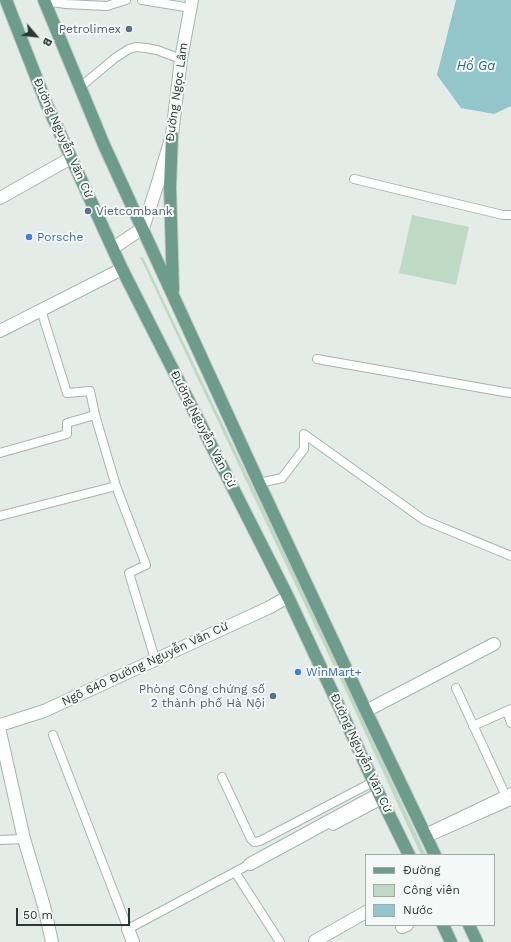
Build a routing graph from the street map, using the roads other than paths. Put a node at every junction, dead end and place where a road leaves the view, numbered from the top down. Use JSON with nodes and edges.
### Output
{"nodes":[{"id":1,"x":6,"y":0,"type":"edge"},
{"id":2,"x":44,"y":0,"type":"edge"},
{"id":3,"x":126,"y":0,"type":"edge"},
{"id":4,"x":142,"y":0,"type":"edge"},
{"id":5,"x":191,"y":4,"type":"edge"},
{"id":6,"x":181,"y":59,"type":"junction"},
{"id":7,"x":80,"y":88,"type":"junction"},
{"id":8,"x":172,"y":135,"type":"junction"},
{"id":9,"x":71,"y":158,"type":"junction"},
{"id":10,"x":354,"y":179,"type":"dead end"},
{"id":11,"x":0,"y":198,"type":"edge"},
{"id":12,"x":511,"y":215,"type":"edge"},
{"id":13,"x":142,"y":228,"type":"junction"},
{"id":14,"x":113,"y":248,"type":"junction"},
{"id":15,"x":122,"y":269,"type":"junction"},
{"id":16,"x":173,"y":296,"type":"junction"},
{"id":17,"x":41,"y":310,"type":"junction"},
{"id":18,"x":0,"y":331,"type":"edge"},
{"id":19,"x":317,"y":360,"type":"dead end"},
{"id":20,"x":510,"y":393,"type":"dead end"},
{"id":21,"x":95,"y":415,"type":"junction"},
{"id":22,"x":0,"y":453,"type":"edge"},
{"id":23,"x":259,"y":483,"type":"junction"},
{"id":24,"x":116,"y":486,"type":"junction"},
{"id":25,"x":0,"y":516,"type":"edge"},
{"id":26,"x":511,"y":556,"type":"edge"},
{"id":27,"x":288,"y":597,"type":"junction"},
{"id":28,"x":494,"y":644,"type":"dead end"},
{"id":29,"x":156,"y":660,"type":"junction"},
{"id":30,"x":456,"y":688,"type":"dead end"},
{"id":31,"x":509,"y":710,"type":"edge"},
{"id":32,"x":366,"y":711,"type":"junction"},
{"id":33,"x":511,"y":722,"type":"edge"},
{"id":34,"x":0,"y":725,"type":"edge"},
{"id":35,"x":473,"y":726,"type":"junction"},
{"id":36,"x":0,"y":732,"type":"edge"},
{"id":37,"x":53,"y":735,"type":"dead end"},
{"id":38,"x":222,"y":777,"type":"dead end"},
{"id":39,"x":373,"y":782,"type":"junction"},
{"id":40,"x":508,"y":793,"type":"edge"},
{"id":41,"x":380,"y":797,"type":"junction"},
{"id":42,"x":511,"y":801,"type":"edge"},
{"id":43,"x":333,"y":826,"type":"dead end"},
{"id":44,"x":426,"y":836,"type":"junction"},
{"id":45,"x":24,"y":839,"type":"junction"},
{"id":46,"x":0,"y":840,"type":"edge"},
{"id":47,"x":408,"y":854,"type":"edge"},
{"id":48,"x":435,"y":854,"type":"edge"},
{"id":49,"x":250,"y":864,"type":"joint"},
{"id":50,"x":235,"y":872,"type":"junction"},
{"id":51,"x":365,"y":913,"type":"edge"},
{"id":52,"x":443,"y":926,"type":"edge"},
{"id":53,"x":469,"y":926,"type":"edge"},
{"id":54,"x":128,"y":929,"type":"junction"},
{"id":55,"x":315,"y":941,"type":"dead end"},
{"id":56,"x":52,"y":942,"type":"edge"},
{"id":57,"x":133,"y":942,"type":"edge"},
{"id":58,"x":280,"y":942,"type":"edge"},
{"id":59,"x":451,"y":942,"type":"edge"},
{"id":60,"x":477,"y":942,"type":"edge"}],
"edges":[{"from":1,"to":9,"type":"main road","name":"Đường Nguyễn Văn Cừ"},
{"from":2,"to":3,"type":"lane"},
{"from":2,"to":7,"type":"main road","name":"Đường Nguyễn Văn Cừ"},
{"from":4,"to":5,"type":"lane"},
{"from":5,"to":6,"type":"street","name":"Đường Ngọc Lâm"},
{"from":6,"to":7,"type":"lane"},
{"from":6,"to":8,"type":"street","name":"Đường Ngọc Lâm"},
{"from":7,"to":13,"type":"main road","name":"Đường Nguyễn Văn Cừ"},
{"from":8,"to":13,"type":"street","name":"Đường Ngọc Lâm"},
{"from":8,"to":16,"type":"main road"},
{"from":9,"to":11,"type":"street"},
{"from":9,"to":14,"type":"main road","name":"Đường Nguyễn Văn Cừ"},
{"from":10,"to":12,"type":"lane"},
{"from":13,"to":14,"type":"street"},
{"from":13,"to":16,"type":"main road","name":"Đường Nguyễn Văn Cừ"},
{"from":14,"to":15,"type":"main road","name":"Đường Nguyễn Văn Cừ"},
{"from":15,"to":17,"type":"street"},
{"from":15,"to":27,"type":"main road","name":"Đường Nguyễn Văn Cừ"},
{"from":16,"to":23,"type":"main road","name":"Đường Nguyễn Văn Cừ"},
{"from":17,"to":18,"type":"street"},
{"from":17,"to":21,"type":"lane"},
{"from":19,"to":20,"type":"lane"},
{"from":21,"to":22,"type":"lane"},
{"from":21,"to":24,"type":"lane"},
{"from":23,"to":26,"type":"lane"},
{"from":23,"to":32,"type":"main road","name":"Đường Nguyễn Văn Cừ"},
{"from":24,"to":25,"type":"lane"},
{"from":24,"to":29,"type":"lane"},
{"from":27,"to":29,"type":"street","name":"Ngõ 640 Đường Nguyễn Văn Cừ"},
{"from":27,"to":39,"type":"main road","name":"Đường Nguyễn Văn Cừ"},
{"from":28,"to":32,"type":"street"},
{"from":29,"to":34,"type":"street","name":"Ngõ 640 Đường Nguyễn Văn Cừ"},
{"from":30,"to":35,"type":"lane"},
{"from":31,"to":33,"type":"lane"},
{"from":31,"to":35,"type":"lane"},
{"from":32,"to":44,"type":"main road","name":"Đường Nguyễn Văn Cừ"},
{"from":35,"to":40,"type":"lane"},
{"from":36,"to":45,"type":"street"},
{"from":37,"to":54,"type":"lane"},
{"from":38,"to":39,"type":"lane"},
{"from":39,"to":41,"type":"main road","name":"Đường Nguyễn Văn Cừ"},
{"from":40,"to":44,"type":"lane"},
{"from":41,"to":43,"type":"lane"},
{"from":41,"to":47,"type":"main road","name":"Đường Nguyễn Văn Cừ"},
{"from":41,"to":49,"type":"street"},
{"from":42,"to":44,"type":"lane"},
{"from":44,"to":48,"type":"main road","name":"Đường Nguyễn Văn Cừ"},
{"from":45,"to":46,"type":"lane"},
{"from":45,"to":56,"type":"street"},
{"from":49,"to":50,"type":"lane"},
{"from":50,"to":54,"type":"lane"},
{"from":50,"to":58,"type":"lane"},
{"from":51,"to":55,"type":"street"},
{"from":52,"to":59,"type":"main road"},
{"from":53,"to":60,"type":"main road"},
{"from":54,"to":57,"type":"street"}]}
